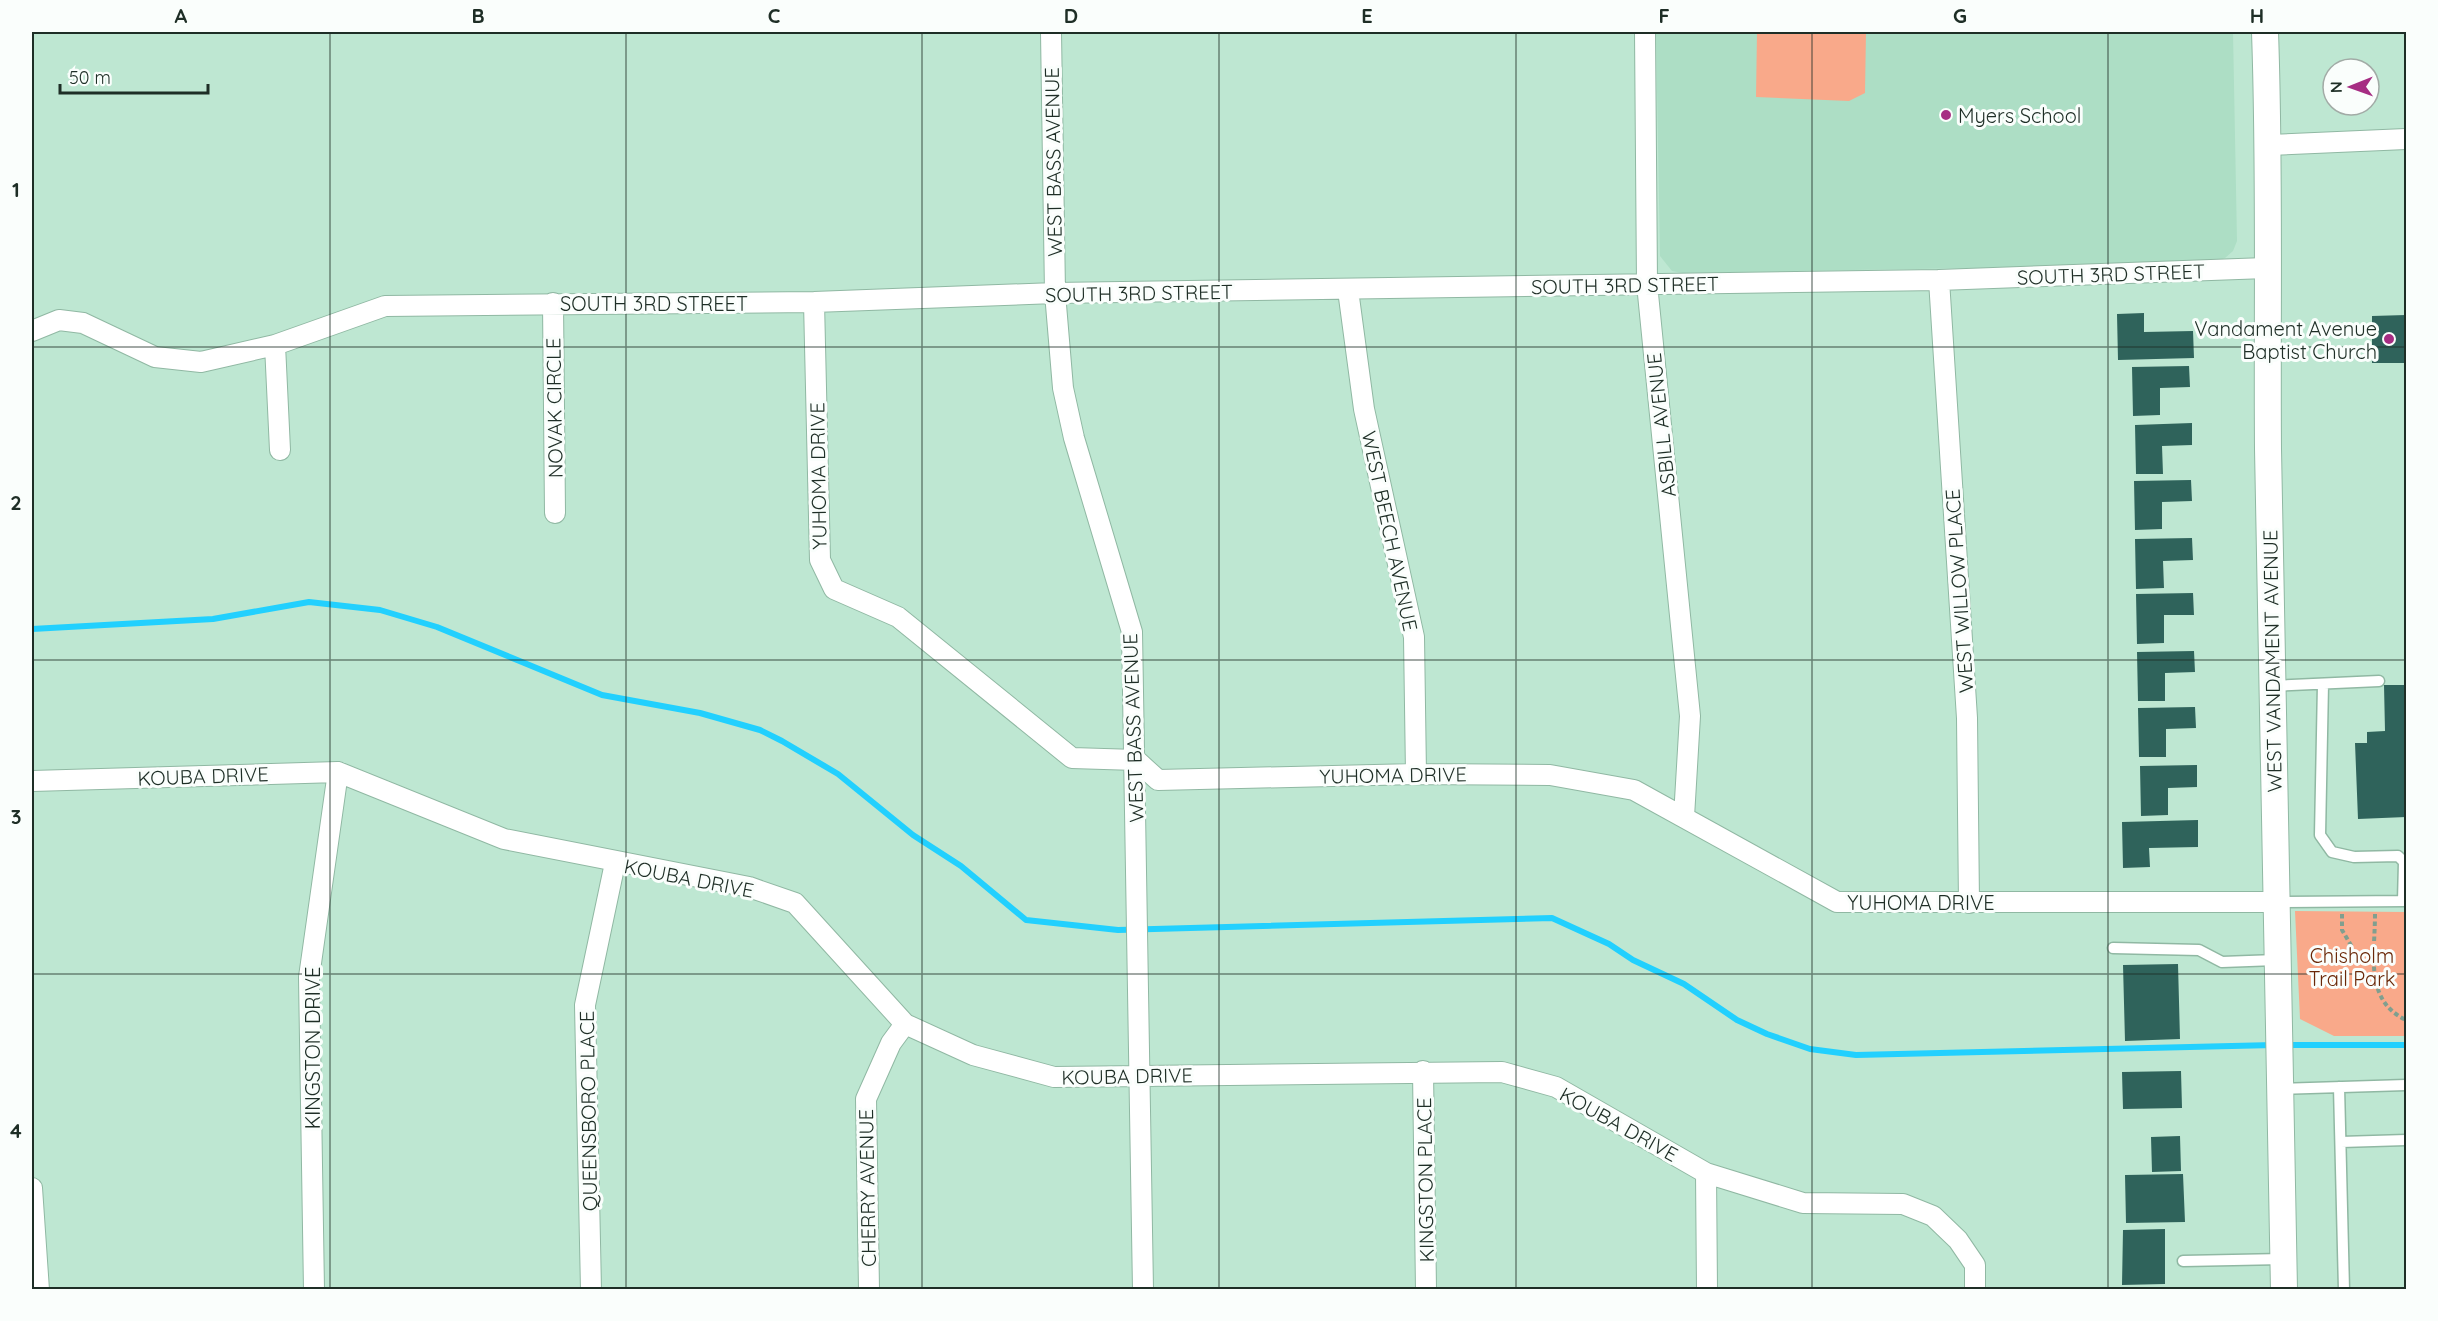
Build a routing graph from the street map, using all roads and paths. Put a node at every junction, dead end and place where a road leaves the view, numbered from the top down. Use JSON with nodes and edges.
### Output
{"nodes":[{"id":1,"x":1051,"y":32,"type":"edge"},
{"id":2,"x":1645,"y":32,"type":"edge"},
{"id":3,"x":2265,"y":32,"type":"edge"},
{"id":4,"x":2406,"y":140,"type":"edge"},
{"id":5,"x":2269,"y":145,"type":"junction"},
{"id":6,"x":2266,"y":268,"type":"junction"},
{"id":7,"x":1939,"y":280,"type":"junction"},
{"id":8,"x":1647,"y":284,"type":"junction"},
{"id":9,"x":1348,"y":290,"type":"junction"},
{"id":10,"x":1054,"y":293,"type":"junction"},
{"id":11,"x":553,"y":303,"type":"junction"},
{"id":12,"x":814,"y":303,"type":"junction"},
{"id":13,"x":32,"y":331,"type":"edge"},
{"id":14,"x":274,"y":345,"type":"junction"},
{"id":15,"x":280,"y":450,"type":"dead end"},
{"id":16,"x":555,"y":513,"type":"dead end"},
{"id":17,"x":2379,"y":681,"type":"dead end"},
{"id":18,"x":2323,"y":684,"type":"junction"},
{"id":19,"x":2272,"y":686,"type":"junction"},
{"id":20,"x":1136,"y":760,"type":"junction"},
{"id":21,"x":338,"y":772,"type":"junction"},
{"id":22,"x":1416,"y":774,"type":"junction"},
{"id":23,"x":32,"y":781,"type":"edge"},
{"id":24,"x":1684,"y":817,"type":"junction"},
{"id":25,"x":615,"y":863,"type":"junction"},
{"id":26,"x":2375,"y":901,"type":"junction"},
{"id":27,"x":2404,"y":901,"type":"edge"},
{"id":28,"x":2275,"y":902,"type":"junction"},
{"id":29,"x":1969,"y":903,"type":"junction"},
{"id":30,"x":2342,"y":914,"type":"dead end"},
{"id":31,"x":2113,"y":948,"type":"dead end"},
{"id":32,"x":2342,"y":953,"type":"dead end"},
{"id":33,"x":2276,"y":960,"type":"junction"},
{"id":34,"x":2406,"y":1020,"type":"edge"},
{"id":35,"x":905,"y":1024,"type":"junction"},
{"id":36,"x":1423,"y":1071,"type":"junction"},
{"id":37,"x":1139,"y":1076,"type":"junction"},
{"id":38,"x":2279,"y":1077,"type":"junction"},
{"id":39,"x":2406,"y":1085,"type":"edge"},
{"id":40,"x":2339,"y":1087,"type":"junction"},
{"id":41,"x":2406,"y":1140,"type":"edge"},
{"id":42,"x":2341,"y":1142,"type":"junction"},
{"id":43,"x":1706,"y":1173,"type":"junction"},
{"id":44,"x":32,"y":1188,"type":"edge"},
{"id":45,"x":2283,"y":1259,"type":"junction"},
{"id":46,"x":2183,"y":1261,"type":"dead end"},
{"id":47,"x":39,"y":1290,"type":"edge"},
{"id":48,"x":314,"y":1290,"type":"edge"},
{"id":49,"x":591,"y":1290,"type":"edge"},
{"id":50,"x":869,"y":1290,"type":"edge"},
{"id":51,"x":1143,"y":1290,"type":"edge"},
{"id":52,"x":1426,"y":1290,"type":"edge"},
{"id":53,"x":1707,"y":1290,"type":"edge"},
{"id":54,"x":1975,"y":1290,"type":"edge"},
{"id":55,"x":2284,"y":1290,"type":"edge"},
{"id":56,"x":2344,"y":1290,"type":"edge"}],
"edges":[{"from":1,"to":10,"type":"street","name":"WEST BASS AVENUE"},
{"from":2,"to":8,"type":"street","name":"ASBILL AVENUE"},
{"from":3,"to":5,"type":"street","name":"WEST VANDAMENT AVENUE"},
{"from":4,"to":5,"type":"street"},
{"from":5,"to":6,"type":"street","name":"WEST VANDAMENT AVENUE"},
{"from":6,"to":7,"type":"street","name":"SOUTH 3RD STREET"},
{"from":6,"to":19,"type":"street","name":"WEST VANDAMENT AVENUE"},
{"from":7,"to":8,"type":"street","name":"SOUTH 3RD STREET"},
{"from":7,"to":29,"type":"street","name":"WEST WILLOW PLACE"},
{"from":8,"to":9,"type":"street","name":"SOUTH 3RD STREET"},
{"from":8,"to":24,"type":"street","name":"ASBILL AVENUE"},
{"from":9,"to":10,"type":"street","name":"SOUTH 3RD STREET"},
{"from":9,"to":22,"type":"street","name":"WEST BEECH AVENUE"},
{"from":10,"to":12,"type":"street","name":"SOUTH 3RD STREET"},
{"from":10,"to":20,"type":"street","name":"WEST BASS AVENUE"},
{"from":11,"to":12,"type":"street","name":"SOUTH 3RD STREET"},
{"from":11,"to":14,"type":"street","name":"SOUTH 3RD STREET"},
{"from":11,"to":16,"type":"street","name":"NOVAK CIRCLE"},
{"from":12,"to":20,"type":"street","name":"YUHOMA DRIVE"},
{"from":13,"to":14,"type":"street","name":"SOUTH 3RD STREET"},
{"from":14,"to":15,"type":"street"},
{"from":17,"to":18,"type":"lane"},
{"from":18,"to":19,"type":"lane"},
{"from":18,"to":27,"type":"lane"},
{"from":19,"to":28,"type":"street","name":"WEST VANDAMENT AVENUE"},
{"from":20,"to":22,"type":"street","name":"YUHOMA DRIVE"},
{"from":20,"to":37,"type":"street","name":"WEST BASS AVENUE"},
{"from":21,"to":23,"type":"street","name":"KOUBA DRIVE"},
{"from":21,"to":25,"type":"street","name":"KOUBA DRIVE"},
{"from":21,"to":48,"type":"street","name":"KINGSTON DRIVE"},
{"from":22,"to":24,"type":"street","name":"YUHOMA DRIVE"},
{"from":24,"to":29,"type":"street","name":"YUHOMA DRIVE"},
{"from":25,"to":35,"type":"street","name":"KOUBA DRIVE"},
{"from":25,"to":49,"type":"street","name":"QUEENSBORO PLACE"},
{"from":26,"to":27,"type":"lane"},
{"from":26,"to":28,"type":"lane"},
{"from":26,"to":34,"type":"path"},
{"from":28,"to":29,"type":"street","name":"YUHOMA DRIVE"},
{"from":28,"to":33,"type":"street","name":"WEST VANDAMENT AVENUE"},
{"from":30,"to":32,"type":"path"},
{"from":31,"to":33,"type":"lane"},
{"from":33,"to":38,"type":"street","name":"WEST VANDAMENT AVENUE"},
{"from":35,"to":37,"type":"street","name":"KOUBA DRIVE"},
{"from":35,"to":50,"type":"street","name":"CHERRY AVENUE"},
{"from":36,"to":37,"type":"street","name":"KOUBA DRIVE"},
{"from":36,"to":43,"type":"street","name":"KOUBA DRIVE"},
{"from":36,"to":52,"type":"street","name":"KINGSTON PLACE"},
{"from":37,"to":51,"type":"street","name":"WEST BASS AVENUE"},
{"from":38,"to":40,"type":"lane"},
{"from":38,"to":45,"type":"street","name":"WEST VANDAMENT AVENUE"},
{"from":39,"to":40,"type":"lane"},
{"from":40,"to":42,"type":"lane"},
{"from":41,"to":42,"type":"lane"},
{"from":42,"to":56,"type":"lane"},
{"from":43,"to":53,"type":"street"},
{"from":43,"to":54,"type":"street","name":"KOUBA DRIVE"},
{"from":44,"to":47,"type":"street"},
{"from":45,"to":46,"type":"lane"},
{"from":45,"to":55,"type":"street","name":"WEST VANDAMENT AVENUE"}]}
